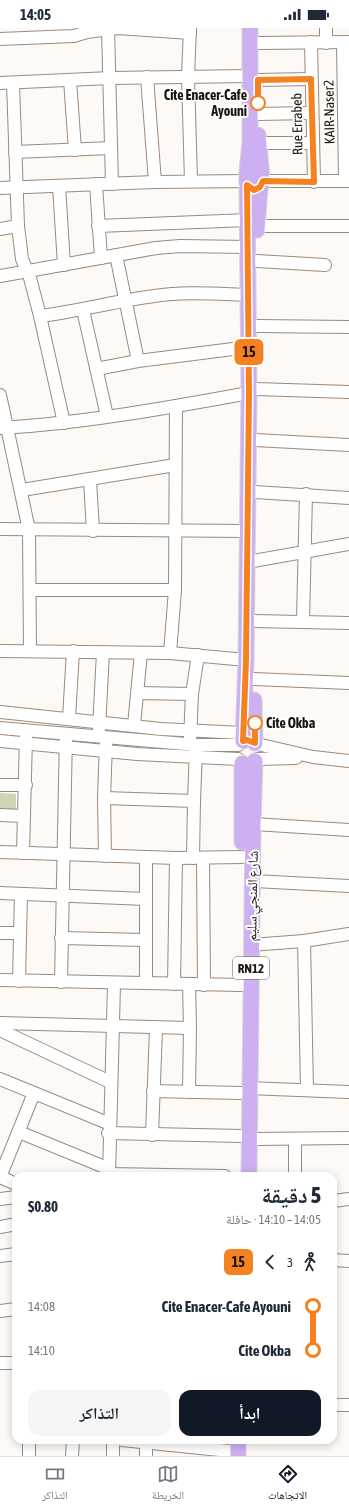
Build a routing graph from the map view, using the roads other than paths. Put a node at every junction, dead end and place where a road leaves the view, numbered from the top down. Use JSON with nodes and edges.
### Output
{"nodes":[{"id":1,"x":75,"y":28,"type":"edge"},
{"id":2,"x":108,"y":28,"type":"edge"},
{"id":3,"x":250,"y":28,"type":"edge"},
{"id":4,"x":259,"y":28,"type":"edge"},
{"id":5,"x":326,"y":28,"type":"edge"},
{"id":6,"x":190,"y":30,"type":"edge"},
{"id":7,"x":87,"y":32,"type":"junction"},
{"id":8,"x":0,"y":39,"type":"edge"},
{"id":9,"x":311,"y":42,"type":"junction"},
{"id":10,"x":346,"y":42,"type":"edge"},
{"id":11,"x":259,"y":43,"type":"junction"},
{"id":12,"x":326,"y":43,"type":"junction"},
{"id":13,"x":147,"y":77,"type":"junction"},
{"id":14,"x":188,"y":77,"type":"junction"},
{"id":15,"x":111,"y":78,"type":"junction"},
{"id":16,"x":253,"y":78,"type":"junction"},
{"id":17,"x":311,"y":79,"type":"junction"},
{"id":18,"x":70,"y":80,"type":"junction"},
{"id":19,"x":0,"y":83,"type":"edge"},
{"id":20,"x":14,"y":83,"type":"junction"},
{"id":21,"x":312,"y":113,"type":"junction"},
{"id":22,"x":258,"y":114,"type":"junction"},
{"id":23,"x":258,"y":143,"type":"junction"},
{"id":24,"x":312,"y":143,"type":"junction"},
{"id":25,"x":111,"y":148,"type":"junction"},
{"id":26,"x":75,"y":150,"type":"junction"},
{"id":27,"x":15,"y":152,"type":"junction"},
{"id":28,"x":190,"y":181,"type":"junction"},
{"id":29,"x":347,"y":181,"type":"edge"},
{"id":30,"x":155,"y":182,"type":"junction"},
{"id":31,"x":254,"y":182,"type":"junction"},
{"id":32,"x":314,"y":182,"type":"junction"},
{"id":33,"x":96,"y":184,"type":"junction"},
{"id":34,"x":112,"y":184,"type":"junction"},
{"id":35,"x":59,"y":186,"type":"junction"},
{"id":36,"x":0,"y":188,"type":"edge"},
{"id":37,"x":17,"y":188,"type":"junction"},
{"id":38,"x":253,"y":223,"type":"junction"},
{"id":39,"x":18,"y":226,"type":"junction"},
{"id":40,"x":98,"y":226,"type":"junction"},
{"id":41,"x":349,"y":226,"type":"edge"},
{"id":42,"x":0,"y":229,"type":"edge"},
{"id":43,"x":248,"y":246,"type":"junction"},
{"id":44,"x":116,"y":255,"type":"junction"},
{"id":45,"x":101,"y":258,"type":"junction"},
{"id":46,"x":257,"y":261,"type":"junction"},
{"id":47,"x":64,"y":265,"type":"junction"},
{"id":48,"x":324,"y":265,"type":"dead end"},
{"id":49,"x":27,"y":272,"type":"junction"},
{"id":50,"x":0,"y":276,"type":"edge"},
{"id":51,"x":249,"y":295,"type":"junction"},
{"id":52,"x":126,"y":302,"type":"junction"},
{"id":53,"x":84,"y":310,"type":"junction"},
{"id":54,"x":40,"y":316,"type":"junction"},
{"id":55,"x":257,"y":326,"type":"junction"},
{"id":56,"x":349,"y":327,"type":"edge"},
{"id":57,"x":249,"y":347,"type":"junction"},
{"id":58,"x":138,"y":361,"type":"junction"},
{"id":59,"x":96,"y":369,"type":"junction"},
{"id":60,"x":252,"y":391,"type":"junction"},
{"id":61,"x":349,"y":392,"type":"edge"},
{"id":62,"x":0,"y":395,"type":"edge"},
{"id":63,"x":176,"y":406,"type":"junction"},
{"id":64,"x":107,"y":416,"type":"junction"},
{"id":65,"x":64,"y":423,"type":"junction"},
{"id":66,"x":4,"y":428,"type":"edge"},
{"id":67,"x":255,"y":440,"type":"junction"},
{"id":68,"x":349,"y":445,"type":"edge"},
{"id":69,"x":175,"y":465,"type":"junction"},
{"id":70,"x":90,"y":480,"type":"junction"},
{"id":71,"x":22,"y":490,"type":"junction"},
{"id":72,"x":255,"y":492,"type":"junction"},
{"id":73,"x":306,"y":494,"type":"junction"},
{"id":74,"x":349,"y":498,"type":"edge"},
{"id":75,"x":0,"y":529,"type":"edge"},
{"id":76,"x":29,"y":530,"type":"junction"},
{"id":77,"x":93,"y":530,"type":"junction"},
{"id":78,"x":174,"y":531,"type":"junction"},
{"id":79,"x":247,"y":531,"type":"junction"},
{"id":80,"x":349,"y":544,"type":"edge"},
{"id":81,"x":305,"y":552,"type":"junction"},
{"id":82,"x":253,"y":561,"type":"junction"},
{"id":83,"x":31,"y":590,"type":"junction"},
{"id":84,"x":175,"y":590,"type":"junction"},
{"id":85,"x":253,"y":621,"type":"junction"},
{"id":86,"x":303,"y":621,"type":"junction"},
{"id":87,"x":349,"y":623,"type":"edge"},
{"id":88,"x":0,"y":651,"type":"edge"},
{"id":89,"x":30,"y":651,"type":"junction"},
{"id":90,"x":73,"y":651,"type":"junction"},
{"id":91,"x":102,"y":652,"type":"junction"},
{"id":92,"x":141,"y":653,"type":"junction"},
{"id":93,"x":170,"y":654,"type":"junction"},
{"id":94,"x":198,"y":655,"type":"junction"},
{"id":95,"x":246,"y":660,"type":"junction"},
{"id":96,"x":254,"y":679,"type":"junction"},
{"id":97,"x":349,"y":683,"type":"edge"},
{"id":98,"x":137,"y":693,"type":"junction"},
{"id":99,"x":192,"y":694,"type":"junction"},
{"id":100,"x":0,"y":712,"type":"edge"},
{"id":101,"x":69,"y":718,"type":"junction"},
{"id":102,"x":100,"y":722,"type":"junction"},
{"id":103,"x":134,"y":726,"type":"junction"},
{"id":104,"x":0,"y":728,"type":"edge"},
{"id":105,"x":27,"y":731,"type":"junction"},
{"id":106,"x":190,"y":731,"type":"junction"},
{"id":107,"x":66,"y":734,"type":"junction"},
{"id":108,"x":102,"y":736,"type":"junction"},
{"id":109,"x":0,"y":741,"type":"edge"},
{"id":110,"x":26,"y":744,"type":"junction"},
{"id":111,"x":65,"y":746,"type":"junction"},
{"id":112,"x":194,"y":748,"type":"junction"},
{"id":113,"x":248,"y":750,"type":"junction"},
{"id":114,"x":105,"y":751,"type":"junction"},
{"id":115,"x":349,"y":761,"type":"edge"},
{"id":116,"x":0,"y":784,"type":"edge"},
{"id":117,"x":26,"y":785,"type":"junction"},
{"id":118,"x":104,"y":798,"type":"junction"},
{"id":119,"x":194,"y":801,"type":"junction"},
{"id":120,"x":0,"y":815,"type":"edge"},
{"id":121,"x":24,"y":816,"type":"junction"},
{"id":122,"x":253,"y":824,"type":"junction"},
{"id":123,"x":349,"y":830,"type":"edge"},
{"id":124,"x":0,"y":852,"type":"edge"},
{"id":125,"x":23,"y":853,"type":"junction"},
{"id":126,"x":64,"y":855,"type":"junction"},
{"id":127,"x":105,"y":856,"type":"junction"},
{"id":128,"x":146,"y":857,"type":"junction"},
{"id":129,"x":176,"y":858,"type":"junction"},
{"id":130,"x":198,"y":858,"type":"junction"},
{"id":131,"x":242,"y":858,"type":"junction"},
{"id":132,"x":252,"y":881,"type":"junction"},
{"id":133,"x":349,"y":886,"type":"edge"},
{"id":134,"x":0,"y":893,"type":"edge"},
{"id":135,"x":21,"y":894,"type":"junction"},
{"id":136,"x":63,"y":896,"type":"junction"},
{"id":137,"x":146,"y":899,"type":"junction"},
{"id":138,"x":0,"y":933,"type":"edge"},
{"id":139,"x":20,"y":933,"type":"junction"},
{"id":140,"x":349,"y":934,"type":"edge"},
{"id":141,"x":62,"y":938,"type":"junction"},
{"id":142,"x":145,"y":940,"type":"junction"},
{"id":143,"x":304,"y":941,"type":"junction"},
{"id":144,"x":251,"y":945,"type":"junction"},
{"id":145,"x":0,"y":980,"type":"edge"},
{"id":146,"x":19,"y":981,"type":"junction"},
{"id":147,"x":61,"y":982,"type":"junction"},
{"id":148,"x":146,"y":983,"type":"junction"},
{"id":149,"x":114,"y":984,"type":"junction"},
{"id":150,"x":174,"y":984,"type":"junction"},
{"id":151,"x":189,"y":984,"type":"junction"},
{"id":152,"x":204,"y":985,"type":"junction"},
{"id":153,"x":241,"y":986,"type":"junction"},
{"id":154,"x":0,"y":1023,"type":"edge"},
{"id":155,"x":113,"y":1027,"type":"junction"},
{"id":156,"x":156,"y":1028,"type":"junction"},
{"id":157,"x":190,"y":1028,"type":"junction"},
{"id":158,"x":0,"y":1030,"type":"edge"},
{"id":159,"x":0,"y":1079,"type":"edge"},
{"id":160,"x":110,"y":1082,"type":"junction"},
{"id":161,"x":308,"y":1089,"type":"junction"},
{"id":162,"x":246,"y":1090,"type":"junction"},
{"id":163,"x":153,"y":1091,"type":"junction"},
{"id":164,"x":189,"y":1092,"type":"junction"},
{"id":165,"x":349,"y":1092,"type":"edge"},
{"id":166,"x":34,"y":1093,"type":"junction"},
{"id":167,"x":109,"y":1128,"type":"junction"},
{"id":168,"x":19,"y":1132,"type":"junction"},
{"id":169,"x":152,"y":1135,"type":"junction"},
{"id":170,"x":246,"y":1138,"type":"junction"},
{"id":171,"x":349,"y":1138,"type":"edge"},
{"id":172,"x":295,"y":1140,"type":"junction"},
{"id":173,"x":106,"y":1172,"type":"edge"},
{"id":174,"x":108,"y":1172,"type":"edge"},
{"id":175,"x":240,"y":1172,"type":"edge"},
{"id":176,"x":249,"y":1172,"type":"edge"},
{"id":177,"x":295,"y":1172,"type":"edge"},
{"id":178,"x":12,"y":1182,"type":"edge"},
{"id":179,"x":12,"y":1198,"type":"edge"},
{"id":180,"x":0,"y":1199,"type":"edge"},
{"id":181,"x":349,"y":1199,"type":"edge"},
{"id":182,"x":337,"y":1200,"type":"edge"},
{"id":183,"x":12,"y":1225,"type":"edge"},
{"id":184,"x":0,"y":1227,"type":"edge"},
{"id":185,"x":12,"y":1254,"type":"edge"},
{"id":186,"x":0,"y":1256,"type":"edge"},
{"id":187,"x":337,"y":1260,"type":"edge"},
{"id":188,"x":349,"y":1261,"type":"edge"},
{"id":189,"x":12,"y":1310,"type":"edge"},
{"id":190,"x":0,"y":1311,"type":"edge"},
{"id":191,"x":0,"y":1363,"type":"edge"},
{"id":192,"x":12,"y":1363,"type":"edge"},
{"id":193,"x":337,"y":1405,"type":"edge"},
{"id":194,"x":349,"y":1405,"type":"edge"},
{"id":195,"x":29,"y":1444,"type":"edge"},
{"id":196,"x":73,"y":1444,"type":"edge"},
{"id":197,"x":113,"y":1444,"type":"edge"},
{"id":198,"x":146,"y":1444,"type":"edge"},
{"id":199,"x":182,"y":1444,"type":"edge"},
{"id":200,"x":242,"y":1449,"type":"edge"},
{"id":201,"x":29,"y":1456,"type":"edge"},
{"id":202,"x":72,"y":1456,"type":"edge"},
{"id":203,"x":113,"y":1456,"type":"edge"},
{"id":204,"x":146,"y":1456,"type":"edge"}],
"edges":[{"from":1,"to":7,"type":"street"},
{"from":2,"to":6,"type":"street"},
{"from":2,"to":7,"type":"street"},
{"from":2,"to":15,"type":"street"},
{"from":3,"to":16,"type":"main road","name":"شارع المنجي سليم","number":"RN12"},
{"from":4,"to":11,"type":"main road","name":"شارع المنجي سليم","number":"RN12"},
{"from":5,"to":12,"type":"street"},
{"from":6,"to":14,"type":"street"},
{"from":7,"to":8,"type":"street"},
{"from":9,"to":11,"type":"street"},
{"from":9,"to":12,"type":"street"},
{"from":9,"to":17,"type":"street","name":"Rue Errabeb"},
{"from":10,"to":12,"type":"street"},
{"from":10,"to":29,"type":"street","name":"KAIR-Naser2"},
{"from":11,"to":16,"type":"main road","name":"شارع المنجي سليم","number":"RN12"},
{"from":13,"to":14,"type":"street"},
{"from":13,"to":15,"type":"street"},
{"from":13,"to":30,"type":"street"},
{"from":14,"to":16,"type":"street"},
{"from":14,"to":28,"type":"street"},
{"from":15,"to":18,"type":"street"},
{"from":15,"to":25,"type":"street"},
{"from":16,"to":17,"type":"street"},
{"from":16,"to":22,"type":"main road","name":"شارع المنجي سليم","number":"RN12"},
{"from":16,"to":31,"type":"main road","name":"شارع المنجي سليم","number":"RN12"},
{"from":17,"to":21,"type":"street","name":"Rue Errabeb"},
{"from":18,"to":20,"type":"street"},
{"from":18,"to":26,"type":"street"},
{"from":19,"to":20,"type":"street"},
{"from":20,"to":27,"type":"street"},
{"from":21,"to":22,"type":"street"},
{"from":21,"to":24,"type":"street","name":"Rue Errabeb"},
{"from":22,"to":23,"type":"main road","name":"شارع المنجي سليم","number":"RN12"},
{"from":23,"to":24,"type":"street"},
{"from":23,"to":31,"type":"main road","name":"شارع المنجي سليم","number":"RN12"},
{"from":24,"to":32,"type":"street","name":"Rue Errabeb"},
{"from":25,"to":26,"type":"street"},
{"from":25,"to":34,"type":"street"},
{"from":26,"to":27,"type":"street"},
{"from":27,"to":37,"type":"street"},
{"from":28,"to":30,"type":"street"},
{"from":28,"to":31,"type":"street"},
{"from":29,"to":32,"type":"street"},
{"from":30,"to":34,"type":"street"},
{"from":31,"to":32,"type":"street"},
{"from":31,"to":38,"type":"main road","name":"شارع المنجي سليم","number":"RN12"},
{"from":33,"to":34,"type":"street"},
{"from":33,"to":35,"type":"street"},
{"from":33,"to":40,"type":"street"},
{"from":35,"to":37,"type":"street"},
{"from":35,"to":47,"type":"street"},
{"from":36,"to":37,"type":"street"},
{"from":37,"to":39,"type":"street"},
{"from":38,"to":40,"type":"street"},
{"from":38,"to":41,"type":"street"},
{"from":38,"to":43,"type":"main road","name":"شارع المنجي سليم","number":"RN12"},
{"from":38,"to":46,"type":"main road","name":"شارع المنجي سليم","number":"RN12"},
{"from":39,"to":42,"type":"street"},
{"from":39,"to":49,"type":"street"},
{"from":40,"to":45,"type":"street"},
{"from":43,"to":44,"type":"street"},
{"from":43,"to":51,"type":"main road","name":"شارع المنجي سليم","number":"RN12"},
{"from":44,"to":45,"type":"street"},
{"from":44,"to":52,"type":"street"},
{"from":45,"to":47,"type":"street"},
{"from":46,"to":48,"type":"street"},
{"from":46,"to":55,"type":"main road","name":"شارع المنجي سليم","number":"RN12"},
{"from":47,"to":49,"type":"street"},
{"from":49,"to":50,"type":"street"},
{"from":49,"to":54,"type":"street"},
{"from":51,"to":52,"type":"street"},
{"from":51,"to":57,"type":"main road","name":"شارع المنجي سليم","number":"RN12"},
{"from":52,"to":53,"type":"street"},
{"from":52,"to":58,"type":"street"},
{"from":53,"to":54,"type":"street"},
{"from":53,"to":59,"type":"street"},
{"from":54,"to":65,"type":"street"},
{"from":55,"to":56,"type":"street"},
{"from":55,"to":60,"type":"main road","name":"شارع المنجي سليم","number":"RN12"},
{"from":57,"to":58,"type":"street"},
{"from":57,"to":60,"type":"main road","name":"شارع المنجي سليم","number":"RN12"},
{"from":58,"to":59,"type":"street"},
{"from":59,"to":64,"type":"street"},
{"from":60,"to":61,"type":"street"},
{"from":60,"to":63,"type":"street"},
{"from":60,"to":67,"type":"main road","name":"شارع المنجي سليم","number":"RN12"},
{"from":60,"to":79,"type":"main road","name":"شارع المنجي سليم","number":"RN12"},
{"from":62,"to":66,"type":"street"},
{"from":63,"to":64,"type":"street"},
{"from":63,"to":69,"type":"street"},
{"from":64,"to":65,"type":"street"},
{"from":65,"to":66,"type":"street"},
{"from":66,"to":71,"type":"street"},
{"from":67,"to":68,"type":"street"},
{"from":67,"to":72,"type":"main road","name":"شارع المنجي سليم","number":"RN12"},
{"from":69,"to":70,"type":"street"},
{"from":69,"to":78,"type":"street"},
{"from":70,"to":71,"type":"street"},
{"from":70,"to":77,"type":"street"},
{"from":71,"to":76,"type":"street"},
{"from":72,"to":73,"type":"street"},
{"from":72,"to":82,"type":"main road","name":"شارع المنجي سليم","number":"RN12"},
{"from":73,"to":74,"type":"street"},
{"from":73,"to":81,"type":"street"},
{"from":75,"to":76,"type":"street"},
{"from":76,"to":77,"type":"street"},
{"from":76,"to":83,"type":"street"},
{"from":77,"to":78,"type":"street"},
{"from":78,"to":79,"type":"street"},
{"from":78,"to":84,"type":"street"},
{"from":79,"to":95,"type":"main road","name":"شارع المنجي سليم","number":"RN12"},
{"from":80,"to":81,"type":"street"},
{"from":81,"to":82,"type":"street"},
{"from":81,"to":86,"type":"street"},
{"from":82,"to":85,"type":"main road","name":"شارع المنجي سليم","number":"RN12"},
{"from":83,"to":84,"type":"street"},
{"from":83,"to":89,"type":"street"},
{"from":84,"to":93,"type":"street"},
{"from":85,"to":86,"type":"street"},
{"from":85,"to":96,"type":"main road","name":"شارع المنجي سليم","number":"RN12"},
{"from":86,"to":87,"type":"street"},
{"from":88,"to":89,"type":"street"},
{"from":89,"to":90,"type":"street"},
{"from":90,"to":91,"type":"street"},
{"from":90,"to":101,"type":"street"},
{"from":91,"to":92,"type":"street"},
{"from":91,"to":102,"type":"street"},
{"from":92,"to":93,"type":"street"},
{"from":92,"to":98,"type":"street"},
{"from":93,"to":94,"type":"street"},
{"from":94,"to":95,"type":"street"},
{"from":94,"to":99,"type":"street"},
{"from":95,"to":113,"type":"main road","name":"شارع المنجي سليم","number":"RN12"},
{"from":96,"to":97,"type":"street"},
{"from":96,"to":113,"type":"main road","name":"شارع المنجي سليم","number":"RN12"},
{"from":98,"to":99,"type":"street"},
{"from":98,"to":103,"type":"street"},
{"from":99,"to":106,"type":"street"},
{"from":100,"to":101,"type":"street"},
{"from":101,"to":102,"type":"street"},
{"from":102,"to":103,"type":"street"},
{"from":102,"to":108,"type":"street"},
{"from":103,"to":106,"type":"street"},
{"from":104,"to":105,"type":"street"},
{"from":105,"to":107,"type":"street"},
{"from":105,"to":110,"type":"street"},
{"from":106,"to":112,"type":"street"},
{"from":106,"to":113,"type":"street"},
{"from":107,"to":108,"type":"street"},
{"from":107,"to":111,"type":"street"},
{"from":108,"to":112,"type":"street"},
{"from":108,"to":114,"type":"street"},
{"from":109,"to":110,"type":"street"},
{"from":110,"to":111,"type":"street"},
{"from":110,"to":117,"type":"street"},
{"from":111,"to":114,"type":"street"},
{"from":111,"to":126,"type":"street"},
{"from":112,"to":113,"type":"street"},
{"from":112,"to":114,"type":"street"},
{"from":112,"to":119,"type":"street"},
{"from":113,"to":115,"type":"street"},
{"from":113,"to":122,"type":"main road","name":"شارع المنجي سليم","number":"RN12"},
{"from":113,"to":131,"type":"main road","name":"شارع المنجي سليم","number":"RN12"},
{"from":114,"to":118,"type":"street"},
{"from":116,"to":117,"type":"street"},
{"from":117,"to":121,"type":"street"},
{"from":118,"to":119,"type":"street"},
{"from":118,"to":127,"type":"street"},
{"from":119,"to":130,"type":"street"},
{"from":120,"to":121,"type":"street"},
{"from":121,"to":125,"type":"street"},
{"from":122,"to":123,"type":"street"},
{"from":122,"to":132,"type":"main road","name":"شارع المنجي سليم","number":"RN12"},
{"from":124,"to":125,"type":"street"},
{"from":125,"to":126,"type":"street"},
{"from":126,"to":127,"type":"street"},
{"from":126,"to":136,"type":"street"},
{"from":127,"to":128,"type":"street"},
{"from":128,"to":129,"type":"street"},
{"from":128,"to":137,"type":"street"},
{"from":129,"to":130,"type":"street"},
{"from":129,"to":150,"type":"street"},
{"from":130,"to":131,"type":"street"},
{"from":130,"to":152,"type":"street"},
{"from":131,"to":153,"type":"main road","name":"شارع المنجي سليم","number":"RN12"},
{"from":132,"to":133,"type":"street"},
{"from":132,"to":144,"type":"main road","name":"شارع المنجي سليم","number":"RN12"},
{"from":134,"to":135,"type":"street"},
{"from":135,"to":136,"type":"street"},
{"from":135,"to":139,"type":"street"},
{"from":136,"to":137,"type":"street"},
{"from":136,"to":141,"type":"street"},
{"from":137,"to":142,"type":"street"},
{"from":138,"to":139,"type":"street"},
{"from":139,"to":146,"type":"street"},
{"from":140,"to":143,"type":"street"},
{"from":141,"to":142,"type":"street"},
{"from":141,"to":147,"type":"street"},
{"from":142,"to":148,"type":"street"},
{"from":143,"to":144,"type":"street"},
{"from":143,"to":161,"type":"street"},
{"from":144,"to":162,"type":"main road","name":"شارع المنجي سليم","number":"RN12"},
{"from":145,"to":146,"type":"street"},
{"from":146,"to":147,"type":"street"},
{"from":147,"to":149,"type":"street"},
{"from":148,"to":149,"type":"street"},
{"from":148,"to":150,"type":"street"},
{"from":149,"to":155,"type":"street"},
{"from":150,"to":151,"type":"street"},
{"from":151,"to":152,"type":"street"},
{"from":151,"to":157,"type":"street"},
{"from":152,"to":153,"type":"street"},
{"from":153,"to":162,"type":"main road","name":"شارع المنجي سليم","number":"RN12"},
{"from":154,"to":155,"type":"street"},
{"from":155,"to":156,"type":"street"},
{"from":155,"to":160,"type":"street"},
{"from":156,"to":157,"type":"street"},
{"from":156,"to":163,"type":"street"},
{"from":157,"to":164,"type":"street"},
{"from":158,"to":160,"type":"street"},
{"from":159,"to":166,"type":"street"},
{"from":160,"to":167,"type":"street"},
{"from":161,"to":162,"type":"street"},
{"from":161,"to":165,"type":"street"},
{"from":162,"to":164,"type":"street"},
{"from":162,"to":170,"type":"main road","name":"شارع المنجي سليم","number":"RN12"},
{"from":163,"to":164,"type":"street"},
{"from":163,"to":169,"type":"street"},
{"from":166,"to":167,"type":"street"},
{"from":166,"to":168,"type":"street"},
{"from":167,"to":169,"type":"street"},
{"from":167,"to":174,"type":"street"},
{"from":168,"to":173,"type":"street"},
{"from":168,"to":178,"type":"street"},
{"from":169,"to":170,"type":"street"},
{"from":170,"to":172,"type":"street"},
{"from":170,"to":175,"type":"main road","name":"شارع المنجي سليم","number":"RN12"},
{"from":170,"to":176,"type":"main road","name":"شارع المنجي سليم","number":"RN12"},
{"from":171,"to":172,"type":"street"},
{"from":172,"to":177,"type":"street"},
{"from":179,"to":180,"type":"street"},
{"from":181,"to":182,"type":"street"},
{"from":183,"to":184,"type":"street"},
{"from":185,"to":186,"type":"street"},
{"from":187,"to":188,"type":"street"},
{"from":189,"to":190,"type":"street"},
{"from":191,"to":192,"type":"street"},
{"from":193,"to":194,"type":"street"},
{"from":195,"to":201,"type":"street"},
{"from":196,"to":202,"type":"street"},
{"from":197,"to":203,"type":"street"},
{"from":198,"to":204,"type":"street"},
{"from":199,"to":200,"type":"street"}]}
